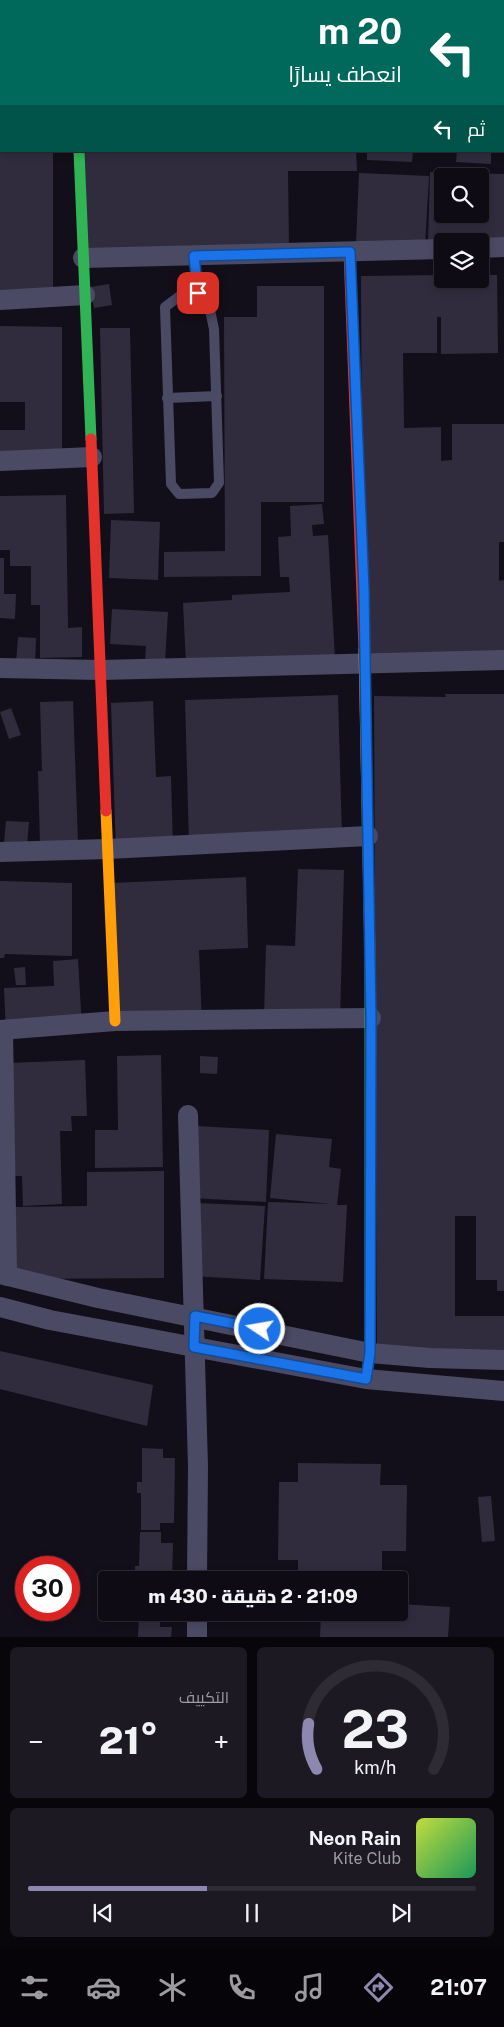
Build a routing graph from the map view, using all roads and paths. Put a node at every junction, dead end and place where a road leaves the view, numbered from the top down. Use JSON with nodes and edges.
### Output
{"nodes":[{"id":1,"x":78,"y":152,"type":"edge"},
{"id":2,"x":504,"y":247,"type":"edge"},
{"id":3,"x":489,"y":248,"type":"edge"},
{"id":4,"x":434,"y":249,"type":"edge"},
{"id":5,"x":350,"y":252,"type":"junction"},
{"id":6,"x":194,"y":256,"type":"junction"},
{"id":7,"x":83,"y":258,"type":"junction"},
{"id":8,"x":198,"y":293,"type":"junction"},
{"id":9,"x":85,"y":295,"type":"junction"},
{"id":10,"x":0,"y":300,"type":"edge"},
{"id":11,"x":217,"y":396,"type":"junction"},
{"id":12,"x":167,"y":398,"type":"junction"},
{"id":13,"x":92,"y":457,"type":"junction"},
{"id":14,"x":0,"y":461,"type":"edge"},
{"id":15,"x":504,"y":660,"type":"edge"},
{"id":16,"x":365,"y":663,"type":"junction"},
{"id":17,"x":0,"y":668,"type":"edge"},
{"id":18,"x":100,"y":670,"type":"junction"},
{"id":19,"x":368,"y":836,"type":"junction"},
{"id":20,"x":108,"y":849,"type":"junction"},
{"id":21,"x":0,"y":852,"type":"edge"},
{"id":22,"x":371,"y":1018,"type":"junction"},
{"id":23,"x":115,"y":1021,"type":"junction"},
{"id":24,"x":1,"y":1030,"type":"edge"},
{"id":25,"x":188,"y":1116,"type":"dead end"},
{"id":26,"x":3,"y":1275,"type":"edge"},
{"id":27,"x":0,"y":1307,"type":"edge"},
{"id":28,"x":195,"y":1316,"type":"junction"},
{"id":29,"x":194,"y":1347,"type":"junction"},
{"id":30,"x":370,"y":1353,"type":"junction"},
{"id":31,"x":504,"y":1360,"type":"edge"},
{"id":32,"x":366,"y":1379,"type":"junction"},
{"id":33,"x":504,"y":1391,"type":"edge"},
{"id":34,"x":197,"y":1571,"type":"edge"},
{"id":35,"x":197,"y":1621,"type":"edge"},
{"id":36,"x":197,"y":1637,"type":"edge"}],
"edges":[{"from":1,"to":7,"type":"street"},
{"from":2,"to":3,"type":"street"},
{"from":4,"to":5,"type":"street"},
{"from":5,"to":6,"type":"street"},
{"from":5,"to":16,"type":"street"},
{"from":6,"to":7,"type":"street"},
{"from":6,"to":8,"type":"lane"},
{"from":7,"to":9,"type":"street"},
{"from":8,"to":11,"type":"lane"},
{"from":8,"to":12,"type":"lane"},
{"from":9,"to":10,"type":"street"},
{"from":9,"to":13,"type":"street"},
{"from":11,"to":12,"type":"lane"},
{"from":11,"to":12,"type":"lane"},
{"from":13,"to":14,"type":"street"},
{"from":13,"to":18,"type":"street"},
{"from":15,"to":16,"type":"street"},
{"from":16,"to":18,"type":"street"},
{"from":16,"to":19,"type":"street"},
{"from":17,"to":18,"type":"street"},
{"from":18,"to":20,"type":"street"},
{"from":19,"to":20,"type":"street"},
{"from":19,"to":22,"type":"street"},
{"from":20,"to":21,"type":"street"},
{"from":20,"to":23,"type":"street"},
{"from":22,"to":23,"type":"street"},
{"from":22,"to":30,"type":"street"},
{"from":23,"to":24,"type":"street"},
{"from":24,"to":26,"type":"street"},
{"from":25,"to":28,"type":"street"},
{"from":26,"to":28,"type":"street"},
{"from":27,"to":29,"type":"street"},
{"from":28,"to":29,"type":"street"},
{"from":28,"to":30,"type":"street"},
{"from":29,"to":32,"type":"street"},
{"from":29,"to":34,"type":"street"},
{"from":30,"to":31,"type":"street"},
{"from":30,"to":32,"type":"street"},
{"from":32,"to":33,"type":"street"},
{"from":35,"to":36,"type":"street"}]}
